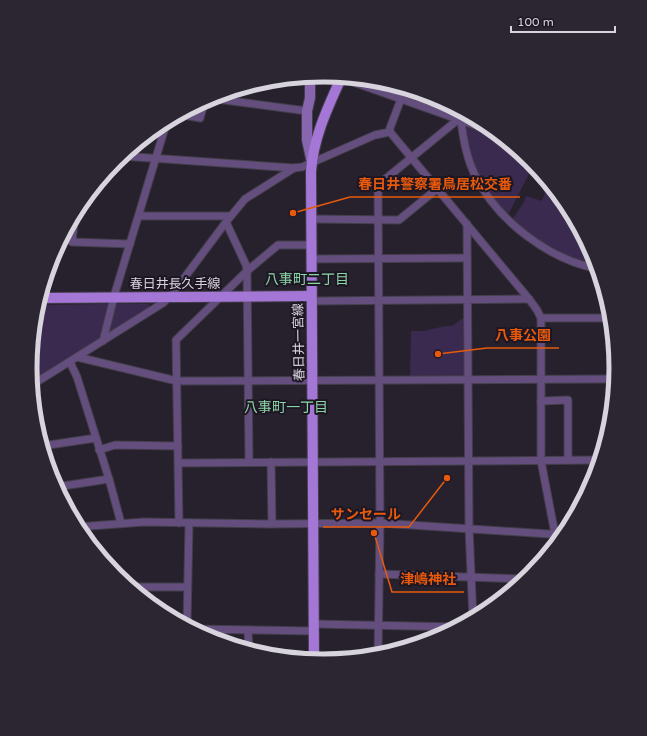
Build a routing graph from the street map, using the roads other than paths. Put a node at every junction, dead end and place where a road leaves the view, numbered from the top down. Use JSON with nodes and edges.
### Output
{"nodes":[{"id":1,"x":310,"y":82,"type":"edge"},
{"id":2,"x":338,"y":82,"type":"edge"},
{"id":3,"x":359,"y":84,"type":"edge"},
{"id":4,"x":401,"y":99,"type":"junction"},
{"id":5,"x":223,"y":100,"type":"edge"},
{"id":6,"x":203,"y":108,"type":"edge"},
{"id":7,"x":308,"y":111,"type":"junction"},
{"id":8,"x":188,"y":116,"type":"edge"},
{"id":9,"x":461,"y":120,"type":"junction"},
{"id":10,"x":475,"y":125,"type":"edge"},
{"id":11,"x":164,"y":130,"type":"edge"},
{"id":12,"x":390,"y":132,"type":"junction"},
{"id":13,"x":131,"y":157,"type":"edge"},
{"id":14,"x":411,"y":157,"type":"junction"},
{"id":15,"x":155,"y":158,"type":"junction"},
{"id":16,"x":312,"y":163,"type":"junction"},
{"id":17,"x":294,"y":168,"type":"junction"},
{"id":18,"x":438,"y":188,"type":"junction"},
{"id":19,"x":139,"y":216,"type":"junction"},
{"id":20,"x":311,"y":218,"type":"junction"},
{"id":21,"x":228,"y":219,"type":"junction"},
{"id":22,"x":378,"y":220,"type":"junction"},
{"id":23,"x":467,"y":224,"type":"junction"},
{"id":24,"x":73,"y":228,"type":"edge"},
{"id":25,"x":130,"y":244,"type":"junction"},
{"id":26,"x":311,"y":245,"type":"junction"},
{"id":27,"x":378,"y":258,"type":"junction"},
{"id":28,"x":467,"y":258,"type":"junction"},
{"id":29,"x":311,"y":259,"type":"junction"},
{"id":30,"x":592,"y":268,"type":"edge"},
{"id":31,"x":247,"y":270,"type":"junction"},
{"id":32,"x":220,"y":296,"type":"junction"},
{"id":33,"x":248,"y":296,"type":"junction"},
{"id":34,"x":114,"y":297,"type":"junction"},
{"id":35,"x":46,"y":298,"type":"edge"},
{"id":36,"x":168,"y":298,"type":"junction"},
{"id":37,"x":312,"y":298,"type":"junction"},
{"id":38,"x":529,"y":299,"type":"junction"},
{"id":39,"x":378,"y":300,"type":"junction"},
{"id":40,"x":468,"y":300,"type":"junction"},
{"id":41,"x":541,"y":318,"type":"junction"},
{"id":42,"x":605,"y":318,"type":"edge"},
{"id":43,"x":103,"y":341,"type":"junction"},
{"id":44,"x":77,"y":357,"type":"junction"},
{"id":45,"x":70,"y":362,"type":"junction"},
{"id":46,"x":609,"y":379,"type":"edge"},
{"id":47,"x":468,"y":380,"type":"junction"},
{"id":48,"x":541,"y":380,"type":"junction"},
{"id":49,"x":177,"y":381,"type":"junction"},
{"id":50,"x":379,"y":381,"type":"junction"},
{"id":51,"x":38,"y":382,"type":"edge"},
{"id":52,"x":248,"y":382,"type":"junction"},
{"id":53,"x":312,"y":382,"type":"junction"},
{"id":54,"x":541,"y":400,"type":"junction"},
{"id":55,"x":96,"y":438,"type":"junction"},
{"id":56,"x":48,"y":445,"type":"edge"},
{"id":57,"x":178,"y":446,"type":"junction"},
{"id":58,"x":99,"y":450,"type":"junction"},
{"id":59,"x":541,"y":460,"type":"junction"},
{"id":60,"x":568,"y":460,"type":"junction"},
{"id":61,"x":595,"y":460,"type":"edge"},
{"id":62,"x":379,"y":461,"type":"junction"},
{"id":63,"x":469,"y":461,"type":"junction"},
{"id":64,"x":250,"y":462,"type":"junction"},
{"id":65,"x":271,"y":462,"type":"junction"},
{"id":66,"x":312,"y":462,"type":"junction"},
{"id":67,"x":179,"y":463,"type":"junction"},
{"id":68,"x":108,"y":479,"type":"junction"},
{"id":69,"x":63,"y":486,"type":"edge"},
{"id":70,"x":120,"y":523,"type":"junction"},
{"id":71,"x":179,"y":523,"type":"junction"},
{"id":72,"x":189,"y":523,"type":"junction"},
{"id":73,"x":313,"y":523,"type":"junction"},
{"id":74,"x":380,"y":523,"type":"junction"},
{"id":75,"x":272,"y":524,"type":"junction"},
{"id":76,"x":85,"y":526,"type":"edge"},
{"id":77,"x":470,"y":528,"type":"junction"},
{"id":78,"x":555,"y":534,"type":"joint"},
{"id":79,"x":380,"y":574,"type":"junction"},
{"id":80,"x":471,"y":576,"type":"junction"},
{"id":81,"x":517,"y":579,"type":"edge"},
{"id":82,"x":140,"y":587,"type":"edge"},
{"id":83,"x":187,"y":587,"type":"junction"},
{"id":84,"x":473,"y":612,"type":"edge"},
{"id":85,"x":186,"y":619,"type":"edge"},
{"id":86,"x":379,"y":625,"type":"junction"},
{"id":87,"x":448,"y":626,"type":"edge"},
{"id":88,"x":314,"y":627,"type":"junction"},
{"id":89,"x":206,"y":629,"type":"edge"},
{"id":90,"x":248,"y":630,"type":"junction"},
{"id":91,"x":249,"y":645,"type":"edge"},
{"id":92,"x":378,"y":649,"type":"edge"},
{"id":93,"x":314,"y":654,"type":"edge"}],
"edges":[{"from":1,"to":7,"type":"main road"},
{"from":2,"to":16,"type":"main road","name":"春日井一宮線"},
{"from":3,"to":4,"type":"street"},
{"from":4,"to":9,"type":"street"},
{"from":4,"to":12,"type":"street"},
{"from":5,"to":7,"type":"street"},
{"from":6,"to":8,"type":"street"},
{"from":7,"to":16,"type":"main road"},
{"from":9,"to":10,"type":"street"},
{"from":9,"to":14,"type":"street"},
{"from":9,"to":30,"type":"street"},
{"from":11,"to":15,"type":"street"},
{"from":12,"to":14,"type":"street"},
{"from":12,"to":16,"type":"street"},
{"from":13,"to":15,"type":"street"},
{"from":14,"to":18,"type":"street"},
{"from":14,"to":22,"type":"street"},
{"from":15,"to":17,"type":"street"},
{"from":15,"to":19,"type":"street"},
{"from":16,"to":17,"type":"street"},
{"from":16,"to":20,"type":"main road","name":"春日井一宮線"},
{"from":17,"to":21,"type":"street"},
{"from":18,"to":22,"type":"street"},
{"from":18,"to":23,"type":"street"},
{"from":19,"to":21,"type":"street"},
{"from":19,"to":25,"type":"street"},
{"from":20,"to":22,"type":"street"},
{"from":20,"to":26,"type":"main road","name":"春日井一宮線"},
{"from":21,"to":31,"type":"street"},
{"from":21,"to":36,"type":"street"},
{"from":22,"to":27,"type":"street"},
{"from":23,"to":28,"type":"street"},
{"from":23,"to":38,"type":"street"},
{"from":24,"to":25,"type":"street"},
{"from":25,"to":34,"type":"street"},
{"from":26,"to":29,"type":"main road","name":"春日井一宮線"},
{"from":26,"to":31,"type":"street"},
{"from":27,"to":28,"type":"street"},
{"from":27,"to":29,"type":"street"},
{"from":27,"to":39,"type":"street"},
{"from":28,"to":40,"type":"street"},
{"from":29,"to":37,"type":"main road","name":"春日井一宮線"},
{"from":31,"to":32,"type":"street"},
{"from":31,"to":33,"type":"street"},
{"from":32,"to":33,"type":"main road","name":"春日井長久手線"},
{"from":32,"to":36,"type":"main road","name":"春日井長久手線"},
{"from":32,"to":49,"type":"street"},
{"from":33,"to":37,"type":"main road","name":"春日井長久手線"},
{"from":33,"to":52,"type":"street"},
{"from":34,"to":35,"type":"main road","name":"春日井長久手線"},
{"from":34,"to":36,"type":"main road","name":"春日井長久手線"},
{"from":34,"to":43,"type":"street"},
{"from":36,"to":43,"type":"street"},
{"from":37,"to":39,"type":"street"},
{"from":37,"to":53,"type":"main road","name":"春日井一宮線"},
{"from":38,"to":40,"type":"street"},
{"from":38,"to":41,"type":"street"},
{"from":39,"to":40,"type":"street"},
{"from":39,"to":50,"type":"street"},
{"from":40,"to":47,"type":"street"},
{"from":41,"to":42,"type":"street"},
{"from":41,"to":48,"type":"street"},
{"from":43,"to":44,"type":"street"},
{"from":44,"to":45,"type":"street"},
{"from":44,"to":49,"type":"street"},
{"from":45,"to":51,"type":"street"},
{"from":45,"to":55,"type":"street"},
{"from":46,"to":48,"type":"street"},
{"from":47,"to":48,"type":"street"},
{"from":47,"to":50,"type":"street"},
{"from":47,"to":63,"type":"street"},
{"from":48,"to":54,"type":"street"},
{"from":49,"to":52,"type":"street"},
{"from":49,"to":57,"type":"street"},
{"from":50,"to":53,"type":"street"},
{"from":50,"to":62,"type":"street"},
{"from":52,"to":53,"type":"street"},
{"from":52,"to":64,"type":"street"},
{"from":53,"to":66,"type":"main road","name":"春日井一宮線"},
{"from":54,"to":59,"type":"street"},
{"from":54,"to":60,"type":"street"},
{"from":55,"to":56,"type":"street"},
{"from":55,"to":58,"type":"street"},
{"from":57,"to":58,"type":"street"},
{"from":57,"to":67,"type":"street"},
{"from":58,"to":68,"type":"street"},
{"from":59,"to":60,"type":"street"},
{"from":59,"to":63,"type":"street"},
{"from":59,"to":78,"type":"street"},
{"from":60,"to":61,"type":"street"},
{"from":62,"to":63,"type":"street"},
{"from":62,"to":66,"type":"street"},
{"from":62,"to":74,"type":"street"},
{"from":63,"to":77,"type":"street"},
{"from":64,"to":65,"type":"street"},
{"from":64,"to":67,"type":"street"},
{"from":65,"to":66,"type":"street"},
{"from":65,"to":75,"type":"street"},
{"from":66,"to":73,"type":"main road","name":"春日井一宮線"},
{"from":67,"to":71,"type":"street"},
{"from":68,"to":69,"type":"street"},
{"from":68,"to":70,"type":"street"},
{"from":70,"to":71,"type":"street"},
{"from":70,"to":76,"type":"street"},
{"from":71,"to":72,"type":"street"},
{"from":72,"to":75,"type":"street"},
{"from":72,"to":83,"type":"street"},
{"from":73,"to":74,"type":"street"},
{"from":73,"to":75,"type":"street"},
{"from":73,"to":88,"type":"main road","name":"春日井一宮線"},
{"from":74,"to":77,"type":"street"},
{"from":74,"to":79,"type":"street"},
{"from":77,"to":78,"type":"street"},
{"from":77,"to":80,"type":"street"},
{"from":79,"to":80,"type":"street"},
{"from":79,"to":86,"type":"street"},
{"from":80,"to":81,"type":"street"},
{"from":80,"to":84,"type":"street"},
{"from":82,"to":83,"type":"street"},
{"from":83,"to":85,"type":"street"},
{"from":86,"to":87,"type":"street"},
{"from":86,"to":88,"type":"street"},
{"from":86,"to":92,"type":"street"},
{"from":88,"to":90,"type":"street"},
{"from":88,"to":93,"type":"main road","name":"春日井一宮線"},
{"from":89,"to":90,"type":"street"},
{"from":90,"to":91,"type":"street"}]}
